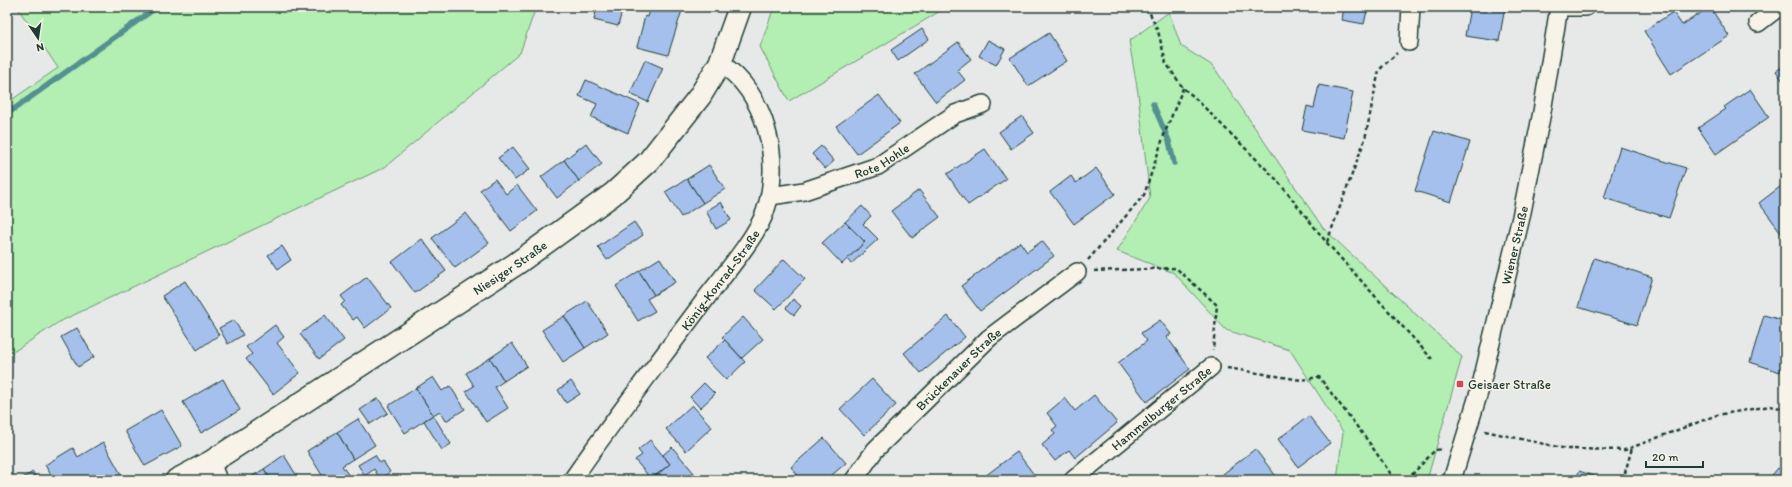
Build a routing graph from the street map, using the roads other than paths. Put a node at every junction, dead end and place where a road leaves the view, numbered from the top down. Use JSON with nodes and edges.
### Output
{"nodes":[{"id":1,"x":740,"y":7,"type":"edge"},
{"id":2,"x":1411,"y":7,"type":"edge"},
{"id":3,"x":1559,"y":7,"type":"edge"},
{"id":4,"x":1586,"y":7,"type":"edge"},
{"id":5,"x":1779,"y":7,"type":"edge"},
{"id":6,"x":1758,"y":23,"type":"dead end"},
{"id":7,"x":1409,"y":42,"type":"road end"},
{"id":8,"x":720,"y":63,"type":"junction"},
{"id":9,"x":983,"y":104,"type":"dead end"},
{"id":10,"x":770,"y":196,"type":"junction"},
{"id":11,"x":1077,"y":272,"type":"road end"},
{"id":12,"x":1211,"y":367,"type":"road end"},
{"id":13,"x":214,"y":471,"type":"edge"},
{"id":14,"x":177,"y":480,"type":"edge"},
{"id":15,"x":572,"y":480,"type":"edge"},
{"id":16,"x":854,"y":480,"type":"edge"},
{"id":17,"x":1074,"y":480,"type":"edge"},
{"id":18,"x":1452,"y":480,"type":"edge"}],
"edges":[{"from":1,"to":8,"type":"main road","name":"Niesiger Straße"},
{"from":2,"to":7,"type":"street"},
{"from":3,"to":4,"type":"street"},
{"from":3,"to":18,"type":"street","name":"Wiener Straße"},
{"from":5,"to":6,"type":"street"},
{"from":8,"to":10,"type":"street","name":"König-Konrad-Straße"},
{"from":8,"to":13,"type":"main road","name":"Niesiger Straße"},
{"from":9,"to":10,"type":"street","name":"Rote Hohle"},
{"from":10,"to":15,"type":"street","name":"König-Konrad-Straße"},
{"from":11,"to":16,"type":"street","name":"Brückenauer Straße"},
{"from":12,"to":17,"type":"street","name":"Hammelburger Straße"},
{"from":13,"to":14,"type":"main road","name":"Niesiger Straße"}]}
